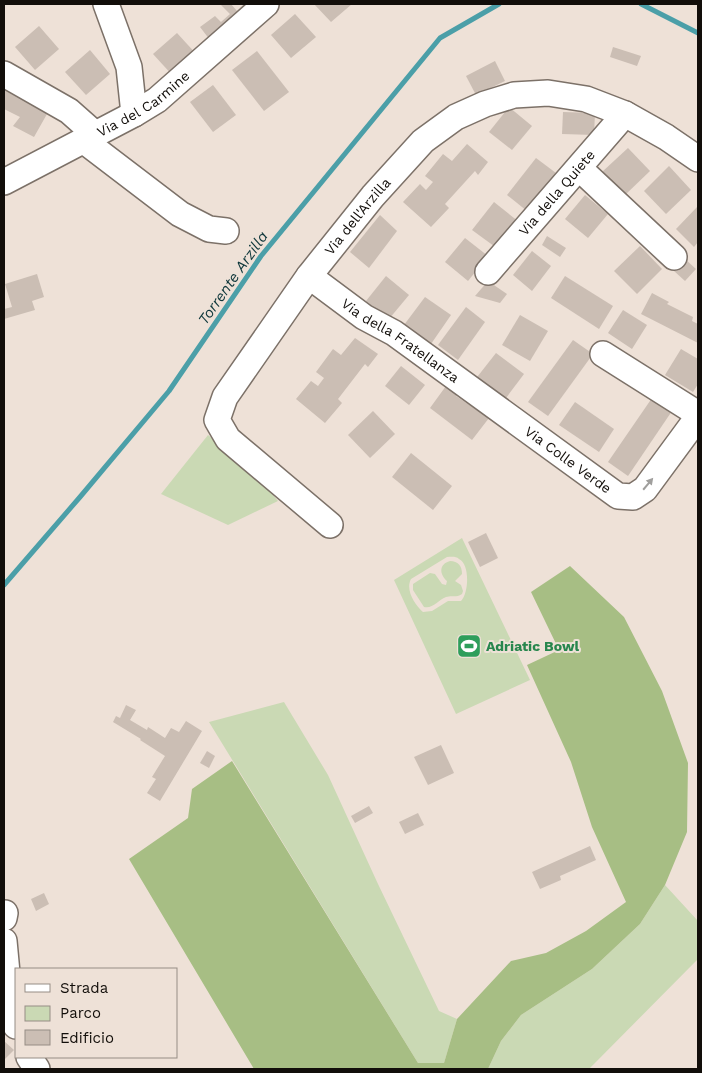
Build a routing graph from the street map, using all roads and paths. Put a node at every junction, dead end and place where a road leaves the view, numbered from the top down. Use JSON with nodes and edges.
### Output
{"nodes":[{"id":1,"x":106,"y":4,"type":"edge"},
{"id":2,"x":266,"y":4,"type":"edge"},
{"id":3,"x":129,"y":67,"type":"junction"},
{"id":4,"x":4,"y":74,"type":"edge"},
{"id":5,"x":157,"y":100,"type":"junction"},
{"id":6,"x":134,"y":114,"type":"junction"},
{"id":7,"x":625,"y":114,"type":"junction"},
{"id":8,"x":89,"y":137,"type":"junction"},
{"id":9,"x":698,"y":159,"type":"edge"},
{"id":10,"x":579,"y":168,"type":"junction"},
{"id":11,"x":4,"y":182,"type":"edge"},
{"id":12,"x":226,"y":230,"type":"dead end"},
{"id":13,"x":674,"y":257,"type":"dead end"},
{"id":14,"x":488,"y":272,"type":"dead end"},
{"id":15,"x":309,"y":276,"type":"junction"},
{"id":16,"x":603,"y":354,"type":"dead end"},
{"id":17,"x":493,"y":406,"type":"joint"},
{"id":18,"x":698,"y":416,"type":"edge"},
{"id":19,"x":330,"y":525,"type":"dead end"},
{"id":20,"x":4,"y":941,"type":"edge"},
{"id":21,"x":15,"y":1022,"type":"edge"},
{"id":22,"x":30,"y":1058,"type":"edge"},
{"id":23,"x":37,"y":1069,"type":"edge"}],
"edges":[{"from":1,"to":3,"type":"street"},
{"from":2,"to":5,"type":"street","name":"Via del Carmine"},
{"from":3,"to":5,"type":"street"},
{"from":3,"to":6,"type":"street"},
{"from":4,"to":8,"type":"street"},
{"from":5,"to":6,"type":"street","name":"Via del Carmine"},
{"from":6,"to":8,"type":"street","name":"Via del Carmine"},
{"from":7,"to":9,"type":"street","name":"Via dell'Arzilla"},
{"from":7,"to":10,"type":"street","name":"Via della Quiete"},
{"from":7,"to":15,"type":"street","name":"Via dell'Arzilla"},
{"from":8,"to":11,"type":"street","name":"Via del Carmine"},
{"from":8,"to":12,"type":"street"},
{"from":10,"to":13,"type":"street"},
{"from":10,"to":14,"type":"street","name":"Via della Quiete"},
{"from":15,"to":17,"type":"street","name":"Via della Fratellanza"},
{"from":15,"to":19,"type":"street","name":"Via dell'Arzilla"},
{"from":16,"to":18,"type":"street","name":"Via Colle Verde"},
{"from":17,"to":18,"type":"street","name":"Via Colle Verde","one_way":true},
{"from":20,"to":21,"type":"street"},
{"from":22,"to":23,"type":"street"}]}
